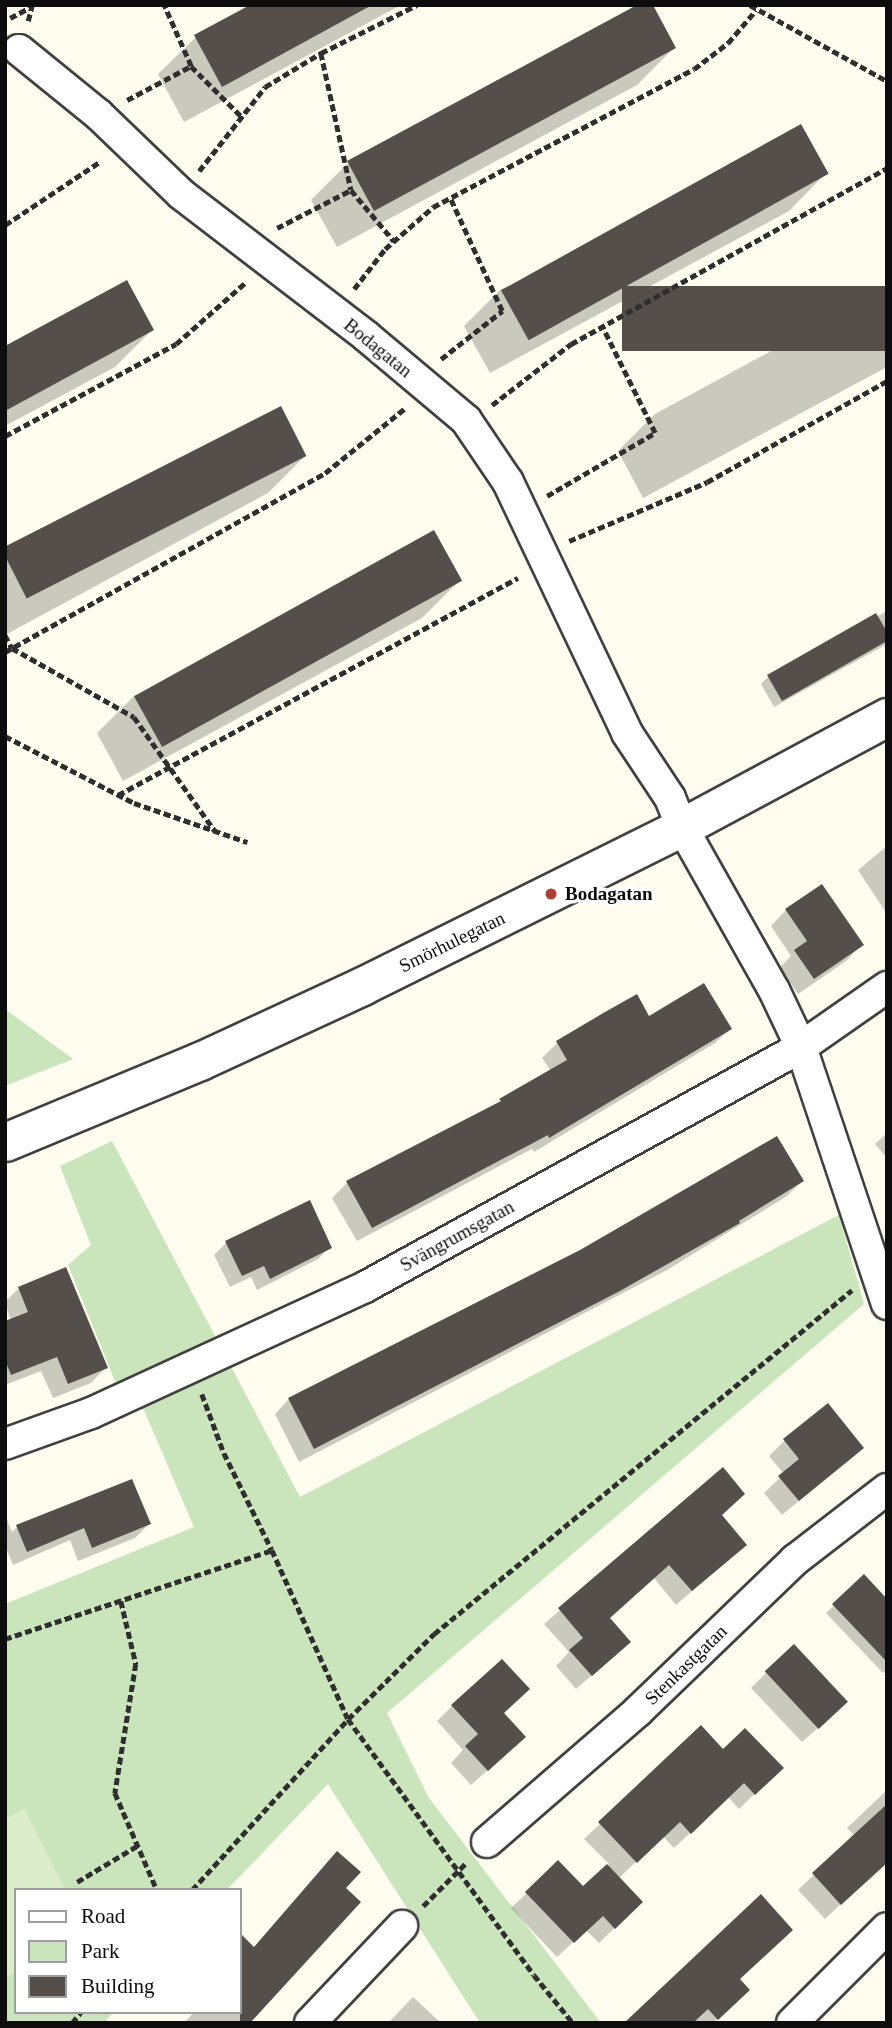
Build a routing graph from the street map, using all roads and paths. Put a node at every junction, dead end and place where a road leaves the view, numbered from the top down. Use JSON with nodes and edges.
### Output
{"nodes":[{"id":1,"x":34,"y":5,"type":"edge"},
{"id":2,"x":164,"y":5,"type":"edge"},
{"id":3,"x":417,"y":5,"type":"edge"},
{"id":4,"x":750,"y":5,"type":"edge"},
{"id":5,"x":756,"y":9,"type":"junction"},
{"id":6,"x":5,"y":21,"type":"edge"},
{"id":7,"x":19,"y":50,"type":"dead end"},
{"id":8,"x":321,"y":53,"type":"junction"},
{"id":9,"x":191,"y":66,"type":"junction"},
{"id":10,"x":887,"y":81,"type":"edge"},
{"id":11,"x":99,"y":115,"type":"junction"},
{"id":12,"x":242,"y":117,"type":"junction"},
{"id":13,"x":128,"y":142,"type":"junction"},
{"id":14,"x":887,"y":168,"type":"edge"},
{"id":15,"x":351,"y":190,"type":"junction"},
{"id":16,"x":181,"y":194,"type":"junction"},
{"id":17,"x":450,"y":198,"type":"junction"},
{"id":18,"x":5,"y":225,"type":"edge"},
{"id":19,"x":394,"y":241,"type":"junction"},
{"id":20,"x":245,"y":244,"type":"junction"},
{"id":21,"x":269,"y":262,"type":"junction"},
{"id":22,"x":335,"y":313,"type":"junction"},
{"id":23,"x":602,"y":326,"type":"junction"},
{"id":24,"x":887,"y":381,"type":"edge"},
{"id":25,"x":423,"y":384,"type":"junction"},
{"id":26,"x":469,"y":423,"type":"junction"},
{"id":27,"x":5,"y":436,"type":"edge"},
{"id":28,"x":522,"y":510,"type":"junction"},
{"id":29,"x":544,"y":558,"type":"junction"},
{"id":30,"x":5,"y":635,"type":"edge"},
{"id":31,"x":12,"y":648,"type":"junction"},
{"id":32,"x":5,"y":652,"type":"edge"},
{"id":33,"x":887,"y":717,"type":"edge"},
{"id":34,"x":5,"y":736,"type":"edge"},
{"id":35,"x":171,"y":766,"type":"junction"},
{"id":36,"x":118,"y":794,"type":"junction"},
{"id":37,"x":682,"y":827,"type":"junction"},
{"id":38,"x":215,"y":831,"type":"junction"},
{"id":39,"x":247,"y":842,"type":"dead end"},
{"id":40,"x":887,"y":987,"type":"edge"},
{"id":41,"x":801,"y":1046,"type":"junction"},
{"id":42,"x":5,"y":1142,"type":"edge"},
{"id":43,"x":877,"y":1270,"type":"junction"},
{"id":44,"x":887,"y":1304,"type":"edge"},
{"id":45,"x":193,"y":1369,"type":"junction"},
{"id":46,"x":5,"y":1444,"type":"edge"},
{"id":47,"x":887,"y":1489,"type":"edge"},
{"id":48,"x":272,"y":1550,"type":"junction"},
{"id":49,"x":121,"y":1601,"type":"junction"},
{"id":50,"x":5,"y":1639,"type":"edge"},
{"id":51,"x":348,"y":1719,"type":"junction"},
{"id":52,"x":487,"y":1842,"type":"joint"},
{"id":53,"x":138,"y":1846,"type":"junction"},
{"id":54,"x":459,"y":1870,"type":"junction"},
{"id":55,"x":77,"y":1882,"type":"dead end"},
{"id":56,"x":156,"y":1888,"type":"edge"},
{"id":57,"x":194,"y":1888,"type":"edge"},
{"id":58,"x":402,"y":1926,"type":"joint"},
{"id":59,"x":887,"y":1928,"type":"edge"},
{"id":60,"x":310,"y":2023,"type":"edge"},
{"id":61,"x":573,"y":2023,"type":"edge"},
{"id":62,"x":792,"y":2023,"type":"edge"}],
"edges":[{"from":1,"to":6,"type":"path"},
{"from":2,"to":9,"type":"path"},
{"from":3,"to":8,"type":"path"},
{"from":4,"to":5,"type":"path"},
{"from":5,"to":10,"type":"path"},
{"from":5,"to":17,"type":"path"},
{"from":7,"to":11,"type":"street","name":"Bodagatan"},
{"from":8,"to":12,"type":"path"},
{"from":8,"to":15,"type":"path"},
{"from":9,"to":11,"type":"path"},
{"from":9,"to":12,"type":"path"},
{"from":11,"to":13,"type":"street","name":"Bodagatan"},
{"from":12,"to":16,"type":"path"},
{"from":13,"to":16,"type":"street","name":"Bodagatan"},
{"from":13,"to":18,"type":"path"},
{"from":14,"to":23,"type":"path"},
{"from":15,"to":19,"type":"path"},
{"from":15,"to":20,"type":"path"},
{"from":16,"to":20,"type":"street","name":"Bodagatan"},
{"from":17,"to":19,"type":"path"},
{"from":17,"to":25,"type":"path"},
{"from":19,"to":22,"type":"path"},
{"from":20,"to":21,"type":"street","name":"Bodagatan"},
{"from":21,"to":22,"type":"street","name":"Bodagatan"},
{"from":21,"to":27,"type":"path"},
{"from":22,"to":25,"type":"street","name":"Bodagatan"},
{"from":23,"to":26,"type":"path"},
{"from":23,"to":28,"type":"path"},
{"from":24,"to":29,"type":"path"},
{"from":25,"to":26,"type":"street","name":"Bodagatan"},
{"from":25,"to":31,"type":"path"},
{"from":26,"to":28,"type":"street","name":"Bodagatan"},
{"from":28,"to":29,"type":"street","name":"Bodagatan"},
{"from":29,"to":35,"type":"path"},
{"from":29,"to":37,"type":"street","name":"Bodagatan"},
{"from":30,"to":31,"type":"path"},
{"from":31,"to":32,"type":"path"},
{"from":31,"to":35,"type":"path"},
{"from":33,"to":37,"type":"street","name":"Smörhulegatan"},
{"from":34,"to":36,"type":"path"},
{"from":35,"to":36,"type":"path"},
{"from":35,"to":38,"type":"path"},
{"from":36,"to":38,"type":"path"},
{"from":37,"to":41,"type":"street","name":"Bodagatan"},
{"from":37,"to":42,"type":"street","name":"Smörhulegatan"},
{"from":38,"to":39,"type":"path"},
{"from":40,"to":41,"type":"street","name":"Svängrumsgatan"},
{"from":41,"to":43,"type":"street","name":"Bodagatan"},
{"from":41,"to":45,"type":"street","name":"Svängrumsgatan"},
{"from":43,"to":44,"type":"street","name":"Bodagatan"},
{"from":43,"to":51,"type":"path"},
{"from":45,"to":46,"type":"street","name":"Svängrumsgatan"},
{"from":45,"to":48,"type":"path"},
{"from":47,"to":52,"type":"street","name":"Stenkastgatan"},
{"from":48,"to":49,"type":"path"},
{"from":48,"to":51,"type":"path"},
{"from":49,"to":50,"type":"path"},
{"from":49,"to":53,"type":"path"},
{"from":51,"to":54,"type":"path"},
{"from":51,"to":57,"type":"path"},
{"from":52,"to":54,"type":"path"},
{"from":53,"to":55,"type":"path"},
{"from":53,"to":56,"type":"path"},
{"from":54,"to":58,"type":"path"},
{"from":54,"to":61,"type":"path"},
{"from":58,"to":60,"type":"street"},
{"from":59,"to":62,"type":"street"}]}
